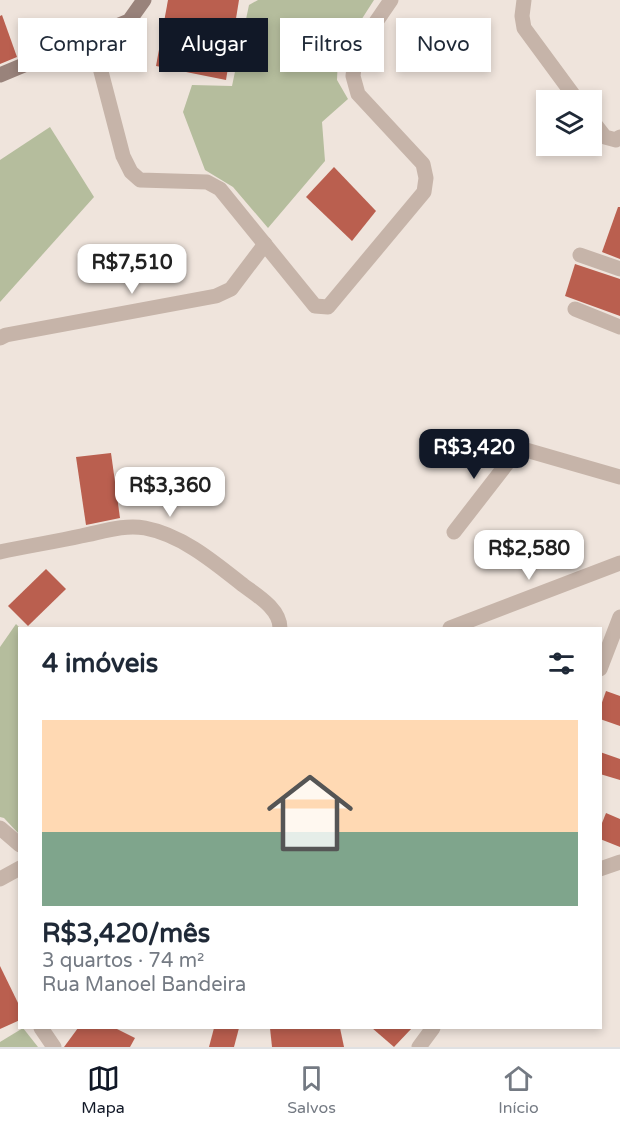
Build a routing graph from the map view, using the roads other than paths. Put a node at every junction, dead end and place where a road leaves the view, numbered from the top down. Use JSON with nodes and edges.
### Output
{"nodes":[{"id":1,"x":144,"y":0,"type":"edge"},
{"id":2,"x":391,"y":0,"type":"edge"},
{"id":3,"x":524,"y":0,"type":"edge"},
{"id":4,"x":131,"y":18,"type":"edge"},
{"id":5,"x":18,"y":68,"type":"edge"},
{"id":6,"x":101,"y":72,"type":"edge"},
{"id":7,"x":0,"y":75,"type":"edge"},
{"id":8,"x":570,"y":90,"type":"edge"},
{"id":9,"x":602,"y":133,"type":"edge"},
{"id":10,"x":620,"y":137,"type":"edge"},
{"id":11,"x":265,"y":244,"type":"junction"},
{"id":12,"x":580,"y":255,"type":"dead end"},
{"id":13,"x":620,"y":269,"type":"edge"},
{"id":14,"x":575,"y":309,"type":"dead end"},
{"id":15,"x":620,"y":327,"type":"edge"},
{"id":16,"x":0,"y":338,"type":"edge"},
{"id":17,"x":474,"y":440,"type":"dead end"},
{"id":18,"x":519,"y":448,"type":"junction"},
{"id":19,"x":620,"y":477,"type":"edge"},
{"id":20,"x":454,"y":532,"type":"dead end"},
{"id":21,"x":0,"y":552,"type":"edge"},
{"id":22,"x":620,"y":564,"type":"edge"},
{"id":23,"x":620,"y":617,"type":"edge"},
{"id":24,"x":280,"y":627,"type":"edge"},
{"id":25,"x":453,"y":627,"type":"edge"},
{"id":26,"x":602,"y":664,"type":"edge"},
{"id":27,"x":0,"y":828,"type":"edge"},
{"id":28,"x":18,"y":843,"type":"edge"},
{"id":29,"x":620,"y":861,"type":"edge"},
{"id":30,"x":602,"y":867,"type":"edge"},
{"id":31,"x":18,"y":869,"type":"edge"},
{"id":32,"x":0,"y":879,"type":"edge"},
{"id":33,"x":42,"y":1029,"type":"edge"},
{"id":34,"x":432,"y":1029,"type":"edge"},
{"id":35,"x":54,"y":1047,"type":"edge"},
{"id":36,"x":419,"y":1047,"type":"edge"}],
"edges":[{"from":1,"to":4,"type":"main road"},
{"from":2,"to":11,"type":"street"},
{"from":3,"to":8,"type":"street"},
{"from":5,"to":7,"type":"main road"},
{"from":6,"to":11,"type":"street"},
{"from":9,"to":10,"type":"street"},
{"from":11,"to":16,"type":"street"},
{"from":12,"to":13,"type":"street"},
{"from":14,"to":15,"type":"street"},
{"from":17,"to":18,"type":"street"},
{"from":18,"to":19,"type":"street"},
{"from":18,"to":20,"type":"street"},
{"from":21,"to":24,"type":"street"},
{"from":22,"to":25,"type":"street"},
{"from":23,"to":26,"type":"street"},
{"from":27,"to":28,"type":"street"},
{"from":29,"to":30,"type":"street"},
{"from":31,"to":32,"type":"street"},
{"from":33,"to":35,"type":"street"},
{"from":34,"to":36,"type":"street"}]}
